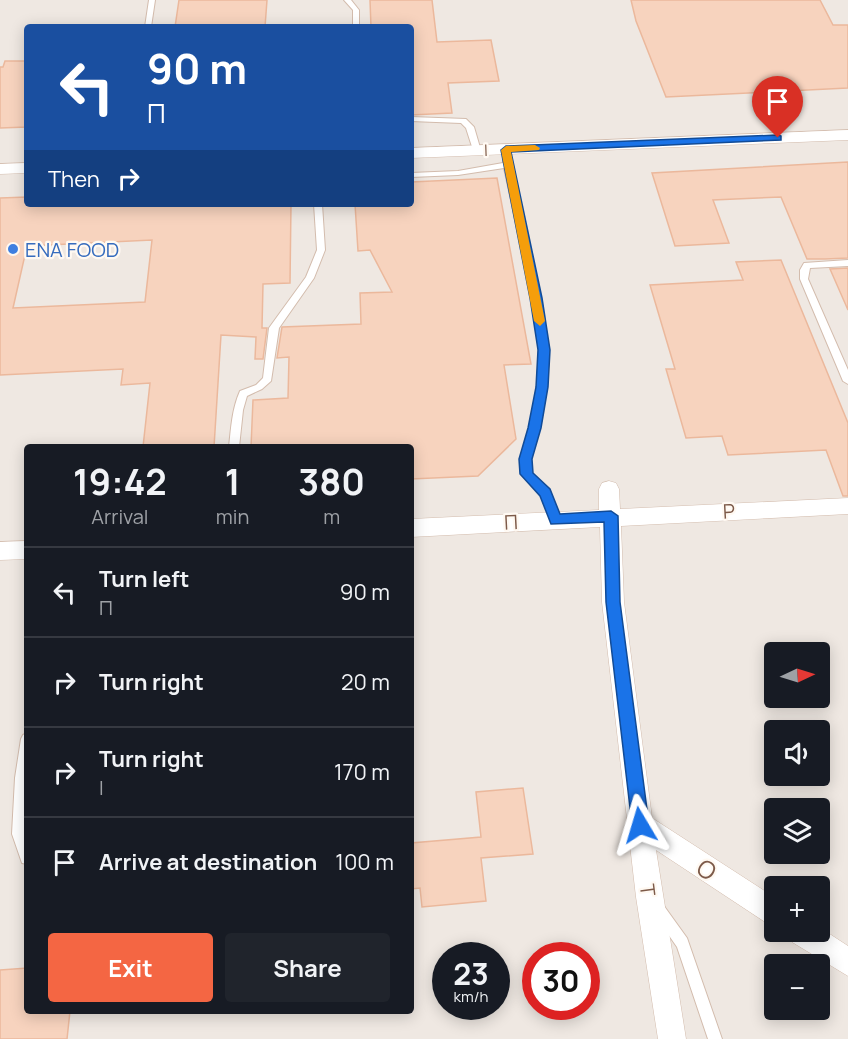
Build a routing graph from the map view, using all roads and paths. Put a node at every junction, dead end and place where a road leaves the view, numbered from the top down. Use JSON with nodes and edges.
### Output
{"nodes":[{"id":1,"x":152,"y":0,"type":"edge"},
{"id":2,"x":347,"y":0,"type":"edge"},
{"id":3,"x":148,"y":24,"type":"edge"},
{"id":4,"x":356,"y":24,"type":"edge"},
{"id":5,"x":414,"y":119,"type":"edge"},
{"id":6,"x":848,"y":135,"type":"edge"},
{"id":7,"x":477,"y":151,"type":"junction"},
{"id":8,"x":414,"y":153,"type":"edge"},
{"id":9,"x":506,"y":157,"type":"junction"},
{"id":10,"x":24,"y":168,"type":"edge"},
{"id":11,"x":0,"y":169,"type":"edge"},
{"id":12,"x":414,"y":175,"type":"edge"},
{"id":13,"x":318,"y":207,"type":"edge"},
{"id":14,"x":848,"y":263,"type":"edge"},
{"id":15,"x":848,"y":381,"type":"edge"},
{"id":16,"x":234,"y":444,"type":"edge"},
{"id":17,"x":609,"y":489,"type":"dead end"},
{"id":18,"x":848,"y":506,"type":"edge"},
{"id":19,"x":611,"y":516,"type":"junction"},
{"id":20,"x":556,"y":520,"type":"junction"},
{"id":21,"x":414,"y":528,"type":"edge"},
{"id":22,"x":24,"y":550,"type":"edge"},
{"id":23,"x":0,"y":551,"type":"edge"},
{"id":24,"x":24,"y":759,"type":"edge"},
{"id":25,"x":640,"y":825,"type":"junction"},
{"id":26,"x":24,"y":850,"type":"edge"},
{"id":27,"x":649,"y":897,"type":"junction"},
{"id":28,"x":764,"y":906,"type":"edge"},
{"id":29,"x":817,"y":942,"type":"edge"},
{"id":30,"x":848,"y":962,"type":"edge"},
{"id":31,"x":672,"y":1039,"type":"edge"},
{"id":32,"x":715,"y":1039,"type":"edge"}],
"edges":[{"from":1,"to":3,"type":"lane"},
{"from":2,"to":4,"type":"lane"},
{"from":5,"to":7,"type":"lane"},
{"from":6,"to":9,"type":"street","name":"Ι"},
{"from":7,"to":8,"type":"street","name":"Ι"},
{"from":7,"to":9,"type":"street","name":"Ι"},
{"from":9,"to":12,"type":"lane"},
{"from":9,"to":20,"type":"lane"},
{"from":10,"to":11,"type":"street"},
{"from":13,"to":16,"type":"lane"},
{"from":14,"to":15,"type":"lane"},
{"from":17,"to":19,"type":"street","name":"Τ"},
{"from":18,"to":19,"type":"street","name":"Ρ"},
{"from":19,"to":20,"type":"street","name":"Π"},
{"from":19,"to":25,"type":"street","name":"Τ"},
{"from":20,"to":21,"type":"street","name":"Π"},
{"from":22,"to":23,"type":"street"},
{"from":24,"to":26,"type":"lane"},
{"from":25,"to":27,"type":"street","name":"Τ"},
{"from":25,"to":28,"type":"street","name":"Ο"},
{"from":27,"to":31,"type":"street","name":"Τ"},
{"from":27,"to":32,"type":"lane"},
{"from":29,"to":30,"type":"street"}]}
